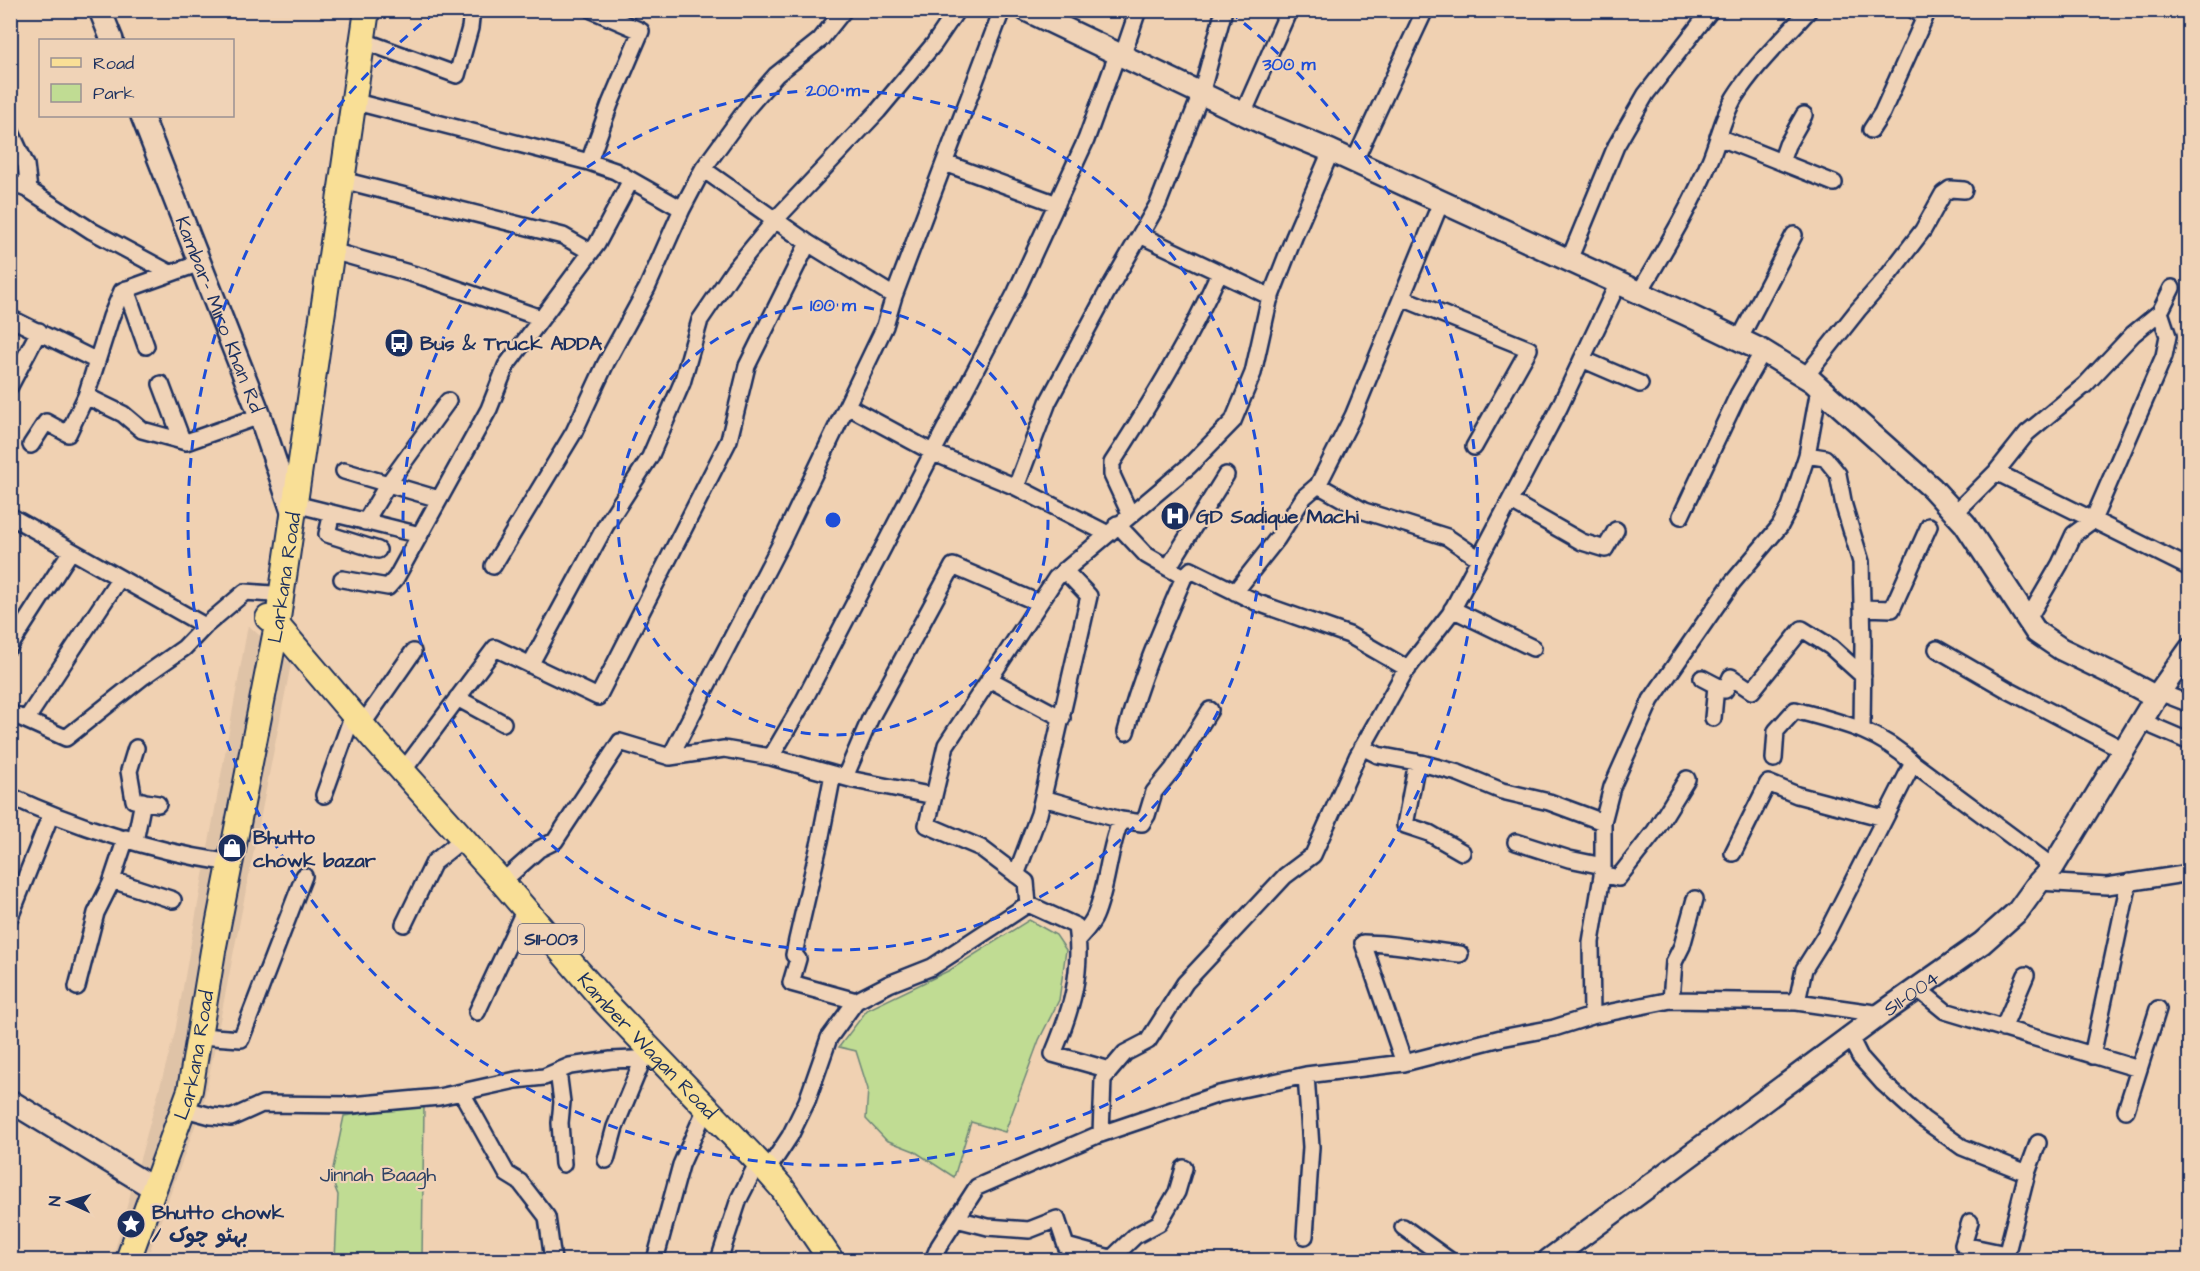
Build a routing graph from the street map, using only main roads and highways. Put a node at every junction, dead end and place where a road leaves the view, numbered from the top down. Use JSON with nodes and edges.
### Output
{"nodes":[{"id":1,"x":354,"y":10,"type":"edge"},
{"id":2,"x":367,"y":10,"type":"edge"},
{"id":3,"x":315,"y":329,"type":"junction"},
{"id":4,"x":291,"y":504,"type":"junction"},
{"id":5,"x":273,"y":622,"type":"junction"},
{"id":6,"x":173,"y":1138,"type":"junction"},
{"id":7,"x":128,"y":1260,"type":"edge"},
{"id":8,"x":831,"y":1260,"type":"edge"}],
"edges":[{"from":1,"to":3,"type":"main road","name":"Larkana Road"},
{"from":2,"to":3,"type":"main road","name":"Larkana Road"},
{"from":3,"to":4,"type":"main road","name":"Larkana Road"},
{"from":4,"to":5,"type":"main road","name":"Larkana Road"},
{"from":4,"to":5,"type":"main road","name":"Larkana Road"},
{"from":5,"to":6,"type":"main road","name":"Larkana Road"},
{"from":5,"to":6,"type":"main road","name":"Larkana Road"},
{"from":5,"to":8,"type":"main road","name":"Kamber Wagan Road","number":"S11-003"},
{"from":6,"to":7,"type":"main road","name":"Larkana Road"}]}
